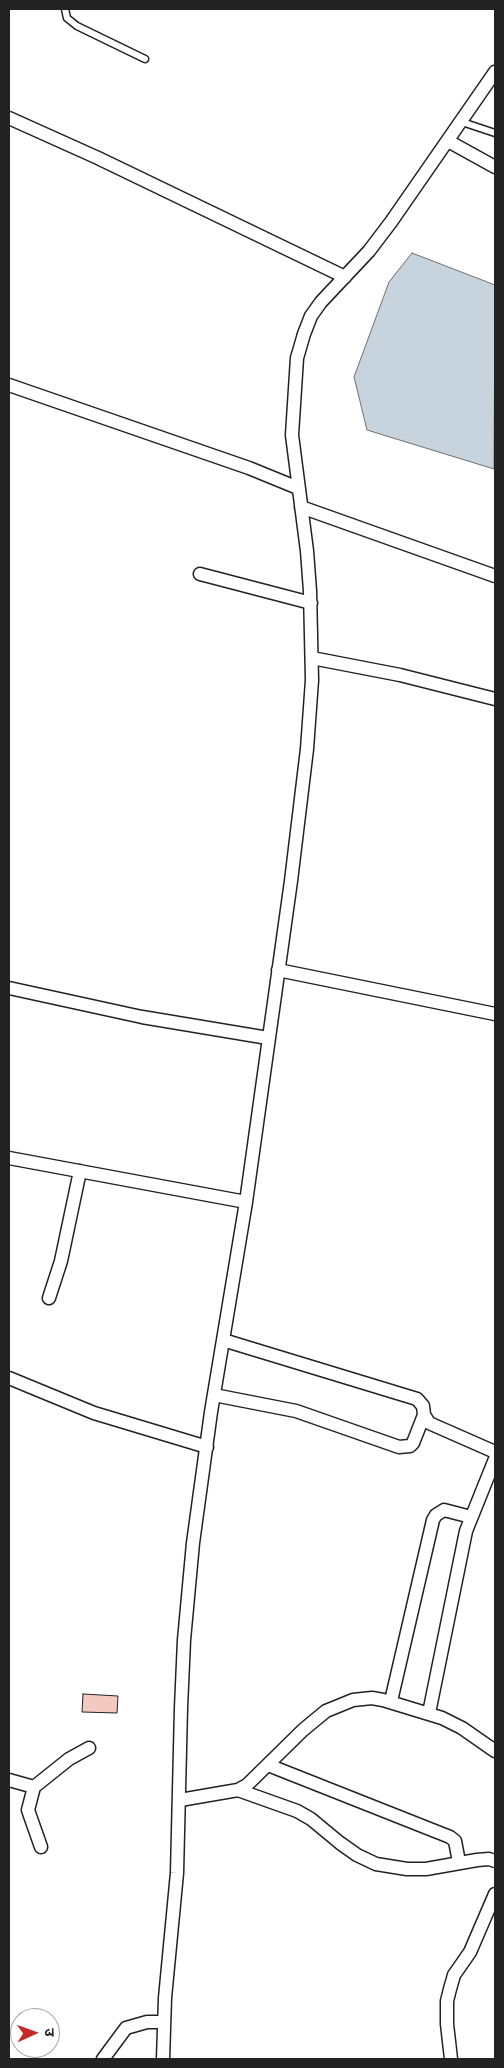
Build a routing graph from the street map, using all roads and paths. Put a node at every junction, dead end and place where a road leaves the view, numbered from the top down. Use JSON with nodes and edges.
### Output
{"nodes":[{"id":1,"x":65,"y":9,"type":"edge"},
{"id":2,"x":145,"y":59,"type":"dead end"},
{"id":3,"x":495,"y":72,"type":"edge"},
{"id":4,"x":9,"y":118,"type":"edge"},
{"id":5,"x":462,"y":122,"type":"junction"},
{"id":6,"x":495,"y":133,"type":"edge"},
{"id":7,"x":448,"y":141,"type":"junction"},
{"id":8,"x":495,"y":167,"type":"edge"},
{"id":9,"x":345,"y":277,"type":"junction"},
{"id":10,"x":9,"y":385,"type":"edge"},
{"id":11,"x":298,"y":488,"type":"junction"},
{"id":12,"x":301,"y":507,"type":"junction"},
{"id":13,"x":200,"y":574,"type":"dead end"},
{"id":14,"x":495,"y":576,"type":"edge"},
{"id":15,"x":310,"y":603,"type":"junction"},
{"id":16,"x":312,"y":658,"type":"junction"},
{"id":17,"x":495,"y":698,"type":"edge"},
{"id":18,"x":278,"y":970,"type":"junction"},
{"id":19,"x":9,"y":988,"type":"edge"},
{"id":20,"x":495,"y":1014,"type":"edge"},
{"id":21,"x":268,"y":1038,"type":"junction"},
{"id":22,"x":9,"y":1158,"type":"edge"},
{"id":23,"x":80,"y":1171,"type":"junction"},
{"id":24,"x":246,"y":1202,"type":"junction"},
{"id":25,"x":49,"y":1298,"type":"dead end"},
{"id":26,"x":223,"y":1340,"type":"junction"},
{"id":27,"x":9,"y":1378,"type":"edge"},
{"id":28,"x":214,"y":1395,"type":"junction"},
{"id":29,"x":424,"y":1415,"type":"junction"},
{"id":30,"x":207,"y":1447,"type":"junction"},
{"id":31,"x":495,"y":1452,"type":"edge"},
{"id":32,"x":495,"y":1459,"type":"edge"},
{"id":33,"x":472,"y":1517,"type":"junction"},
{"id":34,"x":391,"y":1701,"type":"junction"},
{"id":35,"x":429,"y":1713,"type":"junction"},
{"id":36,"x":89,"y":1748,"type":"dead end"},
{"id":37,"x":495,"y":1752,"type":"edge"},
{"id":38,"x":268,"y":1765,"type":"junction"},
{"id":39,"x":9,"y":1780,"type":"edge"},
{"id":40,"x":34,"y":1787,"type":"junction"},
{"id":41,"x":238,"y":1790,"type":"junction"},
{"id":42,"x":180,"y":1800,"type":"junction"},
{"id":43,"x":41,"y":1847,"type":"dead end"},
{"id":44,"x":495,"y":1861,"type":"edge"},
{"id":45,"x":460,"y":1862,"type":"junction"},
{"id":46,"x":495,"y":1894,"type":"edge"},
{"id":47,"x":164,"y":2022,"type":"junction"},
{"id":48,"x":103,"y":2059,"type":"edge"},
{"id":49,"x":163,"y":2059,"type":"edge"},
{"id":50,"x":451,"y":2059,"type":"edge"}],
"edges":[{"from":1,"to":2,"type":"lane"},
{"from":3,"to":5,"type":"street"},
{"from":4,"to":9,"type":"street"},
{"from":5,"to":6,"type":"lane"},
{"from":5,"to":7,"type":"street"},
{"from":7,"to":8,"type":"street"},
{"from":7,"to":9,"type":"street"},
{"from":9,"to":11,"type":"street"},
{"from":10,"to":11,"type":"street"},
{"from":11,"to":12,"type":"street"},
{"from":12,"to":14,"type":"street"},
{"from":12,"to":15,"type":"street"},
{"from":13,"to":15,"type":"street"},
{"from":15,"to":16,"type":"street"},
{"from":16,"to":17,"type":"street"},
{"from":16,"to":18,"type":"street"},
{"from":18,"to":20,"type":"street"},
{"from":18,"to":21,"type":"street"},
{"from":19,"to":21,"type":"street"},
{"from":21,"to":24,"type":"street"},
{"from":22,"to":23,"type":"street"},
{"from":23,"to":24,"type":"street"},
{"from":23,"to":25,"type":"street"},
{"from":24,"to":26,"type":"street"},
{"from":26,"to":28,"type":"street"},
{"from":26,"to":29,"type":"street"},
{"from":27,"to":30,"type":"street"},
{"from":28,"to":29,"type":"street"},
{"from":28,"to":30,"type":"street"},
{"from":29,"to":31,"type":"street"},
{"from":30,"to":42,"type":"street"},
{"from":32,"to":33,"type":"street"},
{"from":33,"to":34,"type":"street"},
{"from":33,"to":35,"type":"street"},
{"from":34,"to":35,"type":"street"},
{"from":34,"to":38,"type":"street"},
{"from":35,"to":37,"type":"street"},
{"from":36,"to":40,"type":"street"},
{"from":38,"to":41,"type":"street"},
{"from":38,"to":45,"type":"street"},
{"from":39,"to":40,"type":"street"},
{"from":40,"to":43,"type":"street"},
{"from":41,"to":42,"type":"street"},
{"from":41,"to":45,"type":"street"},
{"from":42,"to":47,"type":"street"},
{"from":44,"to":45,"type":"street"},
{"from":46,"to":50,"type":"street"},
{"from":47,"to":48,"type":"street"},
{"from":47,"to":49,"type":"street"}]}
